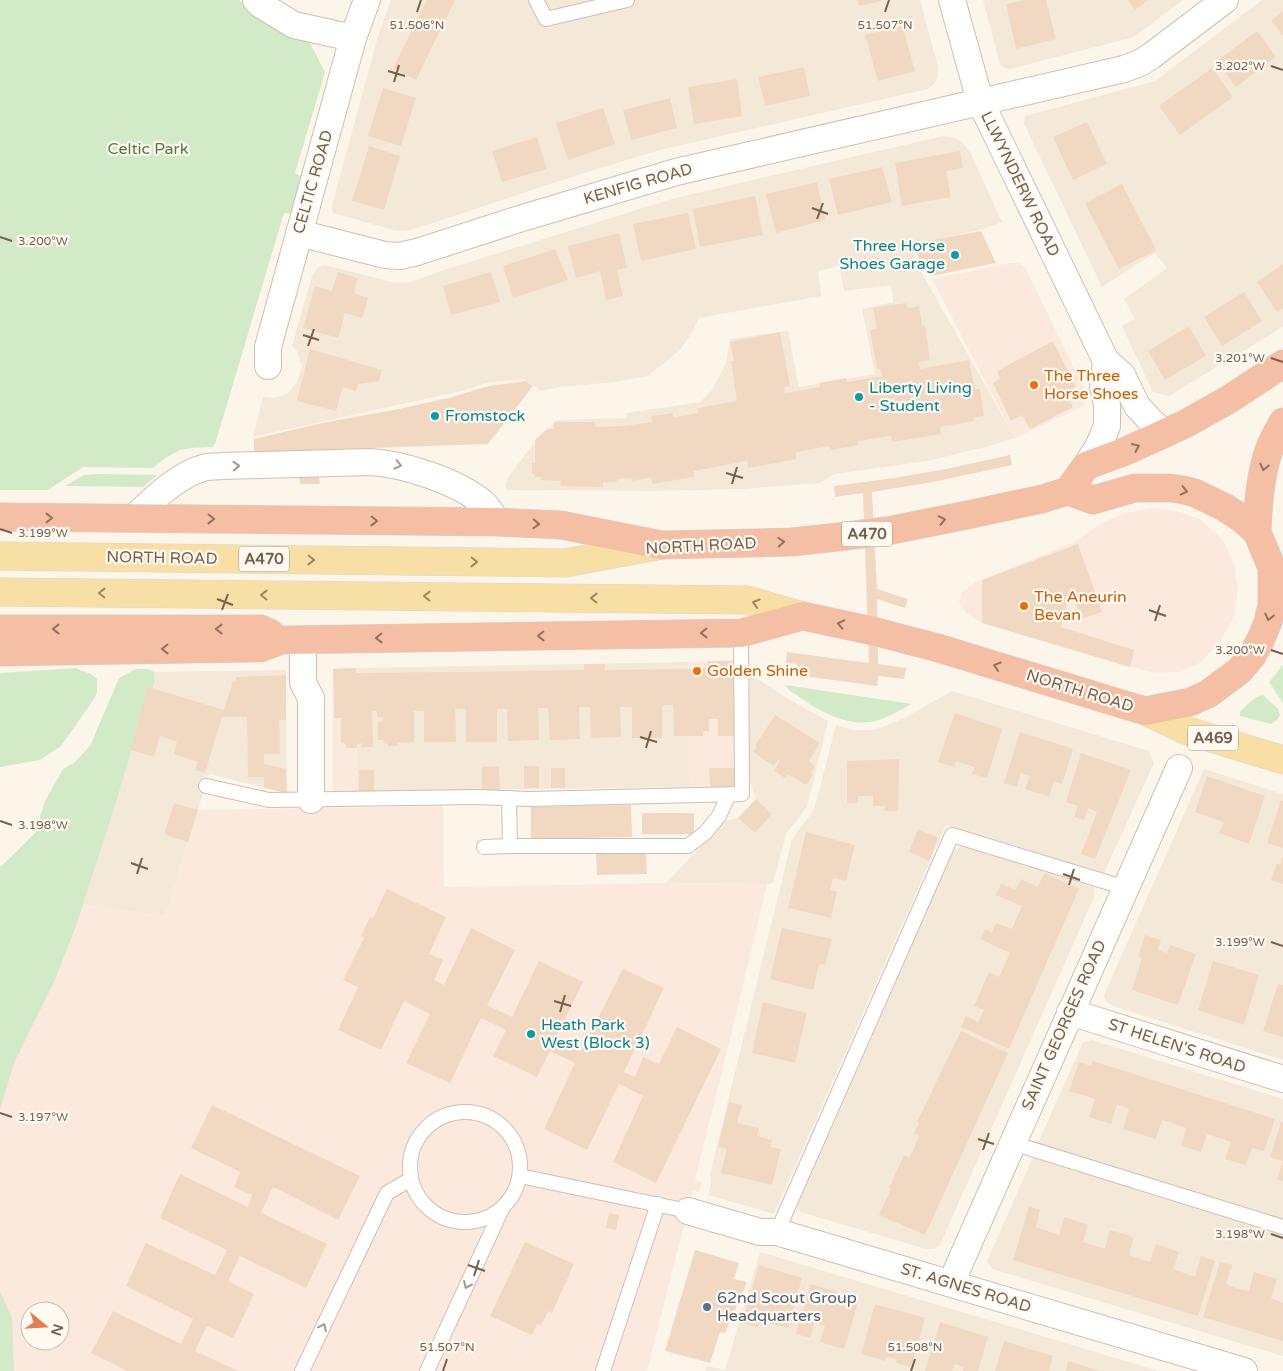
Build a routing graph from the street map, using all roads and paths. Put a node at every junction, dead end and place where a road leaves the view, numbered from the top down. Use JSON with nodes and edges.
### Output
{"nodes":[{"id":1,"x":256,"y":0,"type":"edge"},
{"id":2,"x":367,"y":0,"type":"edge"},
{"id":3,"x":536,"y":0,"type":"edge"},
{"id":4,"x":627,"y":0,"type":"edge"},
{"id":5,"x":952,"y":0,"type":"edge"},
{"id":6,"x":1225,"y":0,"type":"edge"},
{"id":7,"x":353,"y":38,"type":"junction"},
{"id":8,"x":980,"y":101,"type":"junction"},
{"id":9,"x":299,"y":233,"type":"junction"},
{"id":10,"x":1106,"y":361,"type":"junction"},
{"id":11,"x":1283,"y":364,"type":"edge"},
{"id":12,"x":268,"y":366,"type":"dead end"},
{"id":13,"x":1283,"y":422,"type":"edge"},
{"id":14,"x":1165,"y":434,"type":"junction"},
{"id":15,"x":1086,"y":466,"type":"junction"},
{"id":16,"x":1068,"y":491,"type":"junction"},
{"id":17,"x":0,"y":517,"type":"edge"},
{"id":18,"x":134,"y":518,"type":"junction"},
{"id":19,"x":497,"y":522,"type":"junction"},
{"id":20,"x":1257,"y":532,"type":"junction"},
{"id":21,"x":662,"y":545,"type":"junction"},
{"id":22,"x":0,"y":556,"type":"edge"},
{"id":23,"x":1277,"y":580,"type":"edge"},
{"id":24,"x":0,"y":592,"type":"edge"},
{"id":25,"x":803,"y":616,"type":"junction"},
{"id":26,"x":0,"y":629,"type":"edge"},
{"id":27,"x":741,"y":633,"type":"junction"},
{"id":28,"x":293,"y":640,"type":"junction"},
{"id":29,"x":0,"y":652,"type":"edge"},
{"id":30,"x":1144,"y":711,"type":"junction"},
{"id":31,"x":1283,"y":760,"type":"edge"},
{"id":32,"x":1179,"y":768,"type":"dead end"},
{"id":33,"x":206,"y":786,"type":"dead end"},
{"id":34,"x":729,"y":794,"type":"junction"},
{"id":35,"x":509,"y":798,"type":"junction"},
{"id":36,"x":311,"y":800,"type":"junction"},
{"id":37,"x":510,"y":846,"type":"junction"},
{"id":38,"x":484,"y":848,"type":"dead end"},
{"id":39,"x":1126,"y":888,"type":"junction"},
{"id":40,"x":1070,"y":1012,"type":"junction"},
{"id":41,"x":1283,"y":1079,"type":"edge"},
{"id":42,"x":1012,"y":1143,"type":"junction"},
{"id":43,"x":520,"y":1176,"type":"junction"},
{"id":44,"x":411,"y":1179,"type":"junction"},
{"id":45,"x":658,"y":1204,"type":"junction"},
{"id":46,"x":502,"y":1209,"type":"junction"},
{"id":47,"x":688,"y":1211,"type":"joint"},
{"id":48,"x":1283,"y":1227,"type":"edge"},
{"id":49,"x":777,"y":1232,"type":"junction"},
{"id":50,"x":951,"y":1283,"type":"junction"},
{"id":51,"x":302,"y":1371,"type":"edge"},
{"id":52,"x":427,"y":1371,"type":"edge"},
{"id":53,"x":603,"y":1371,"type":"edge"},
{"id":54,"x":1244,"y":1371,"type":"edge"}],
"edges":[{"from":1,"to":7,"type":"street"},
{"from":2,"to":7,"type":"street","name":"CELTIC ROAD"},
{"from":3,"to":4,"type":"lane"},
{"from":5,"to":8,"type":"street","name":"LLWYNDERW ROAD"},
{"from":6,"to":8,"type":"street","name":"KENFIG ROAD"},
{"from":7,"to":9,"type":"street","name":"CELTIC ROAD"},
{"from":8,"to":9,"type":"street","name":"KENFIG ROAD"},
{"from":8,"to":10,"type":"street","name":"LLWYNDERW ROAD"},
{"from":9,"to":12,"type":"street","name":"CELTIC ROAD"},
{"from":10,"to":14,"type":"street","name":"LLWYNDERW ROAD"},
{"from":10,"to":15,"type":"street"},
{"from":11,"to":14,"type":"highway"},
{"from":13,"to":20,"type":"highway","number":"A470","one_way":true},
{"from":15,"to":14,"type":"highway","one_way":true},
{"from":15,"to":16,"type":"highway"},
{"from":16,"to":20,"type":"highway","name":"NORTH ROAD","number":"A470","one_way":true},
{"from":21,"to":16,"type":"highway","name":"NORTH ROAD","number":"A470","one_way":true},
{"from":17,"to":18,"type":"highway","one_way":true},
{"from":18,"to":19,"type":"highway","one_way":true},
{"from":18,"to":19,"type":"street","one_way":true},
{"from":19,"to":21,"type":"highway","one_way":true},
{"from":20,"to":23,"type":"highway","name":"NORTH ROAD","number":"A470"},
{"from":22,"to":21,"type":"main road","name":"NORTH ROAD","number":"A470","one_way":true},
{"from":23,"to":30,"type":"highway","name":"NORTH ROAD","number":"A470","one_way":true},
{"from":25,"to":24,"type":"main road","name":"NORTH ROAD","number":"A470","one_way":true},
{"from":25,"to":27,"type":"highway"},
{"from":30,"to":25,"type":"highway","name":"NORTH ROAD","number":"A470","one_way":true},
{"from":28,"to":26,"type":"highway","one_way":true},
{"from":27,"to":28,"type":"highway","one_way":true},
{"from":27,"to":34,"type":"lane"},
{"from":28,"to":29,"type":"highway","one_way":true},
{"from":28,"to":36,"type":"street"},
{"from":30,"to":31,"type":"main road","number":"A469"},
{"from":32,"to":39,"type":"street","name":"SAINT GEORGES ROAD"},
{"from":33,"to":36,"type":"lane"},
{"from":34,"to":35,"type":"lane"},
{"from":34,"to":37,"type":"lane"},
{"from":35,"to":36,"type":"lane"},
{"from":35,"to":37,"type":"lane"},
{"from":37,"to":38,"type":"lane"},
{"from":39,"to":40,"type":"street","name":"SAINT GEORGES ROAD"},
{"from":39,"to":49,"type":"lane"},
{"from":40,"to":41,"type":"street","name":"ST HELEN'S ROAD"},
{"from":40,"to":42,"type":"street","name":"SAINT GEORGES ROAD"},
{"from":42,"to":48,"type":"lane"},
{"from":42,"to":50,"type":"street","name":"SAINT GEORGES ROAD"},
{"from":43,"to":44,"type":"lane"},
{"from":43,"to":45,"type":"lane"},
{"from":43,"to":46,"type":"lane"},
{"from":44,"to":46,"type":"lane"},
{"from":51,"to":44,"type":"lane","one_way":true},
{"from":45,"to":47,"type":"lane"},
{"from":45,"to":53,"type":"lane"},
{"from":46,"to":52,"type":"lane","one_way":true},
{"from":47,"to":49,"type":"street","name":"ST. AGNES ROAD"},
{"from":49,"to":50,"type":"street","name":"ST. AGNES ROAD"},
{"from":50,"to":54,"type":"street","name":"ST. AGNES ROAD"}]}
